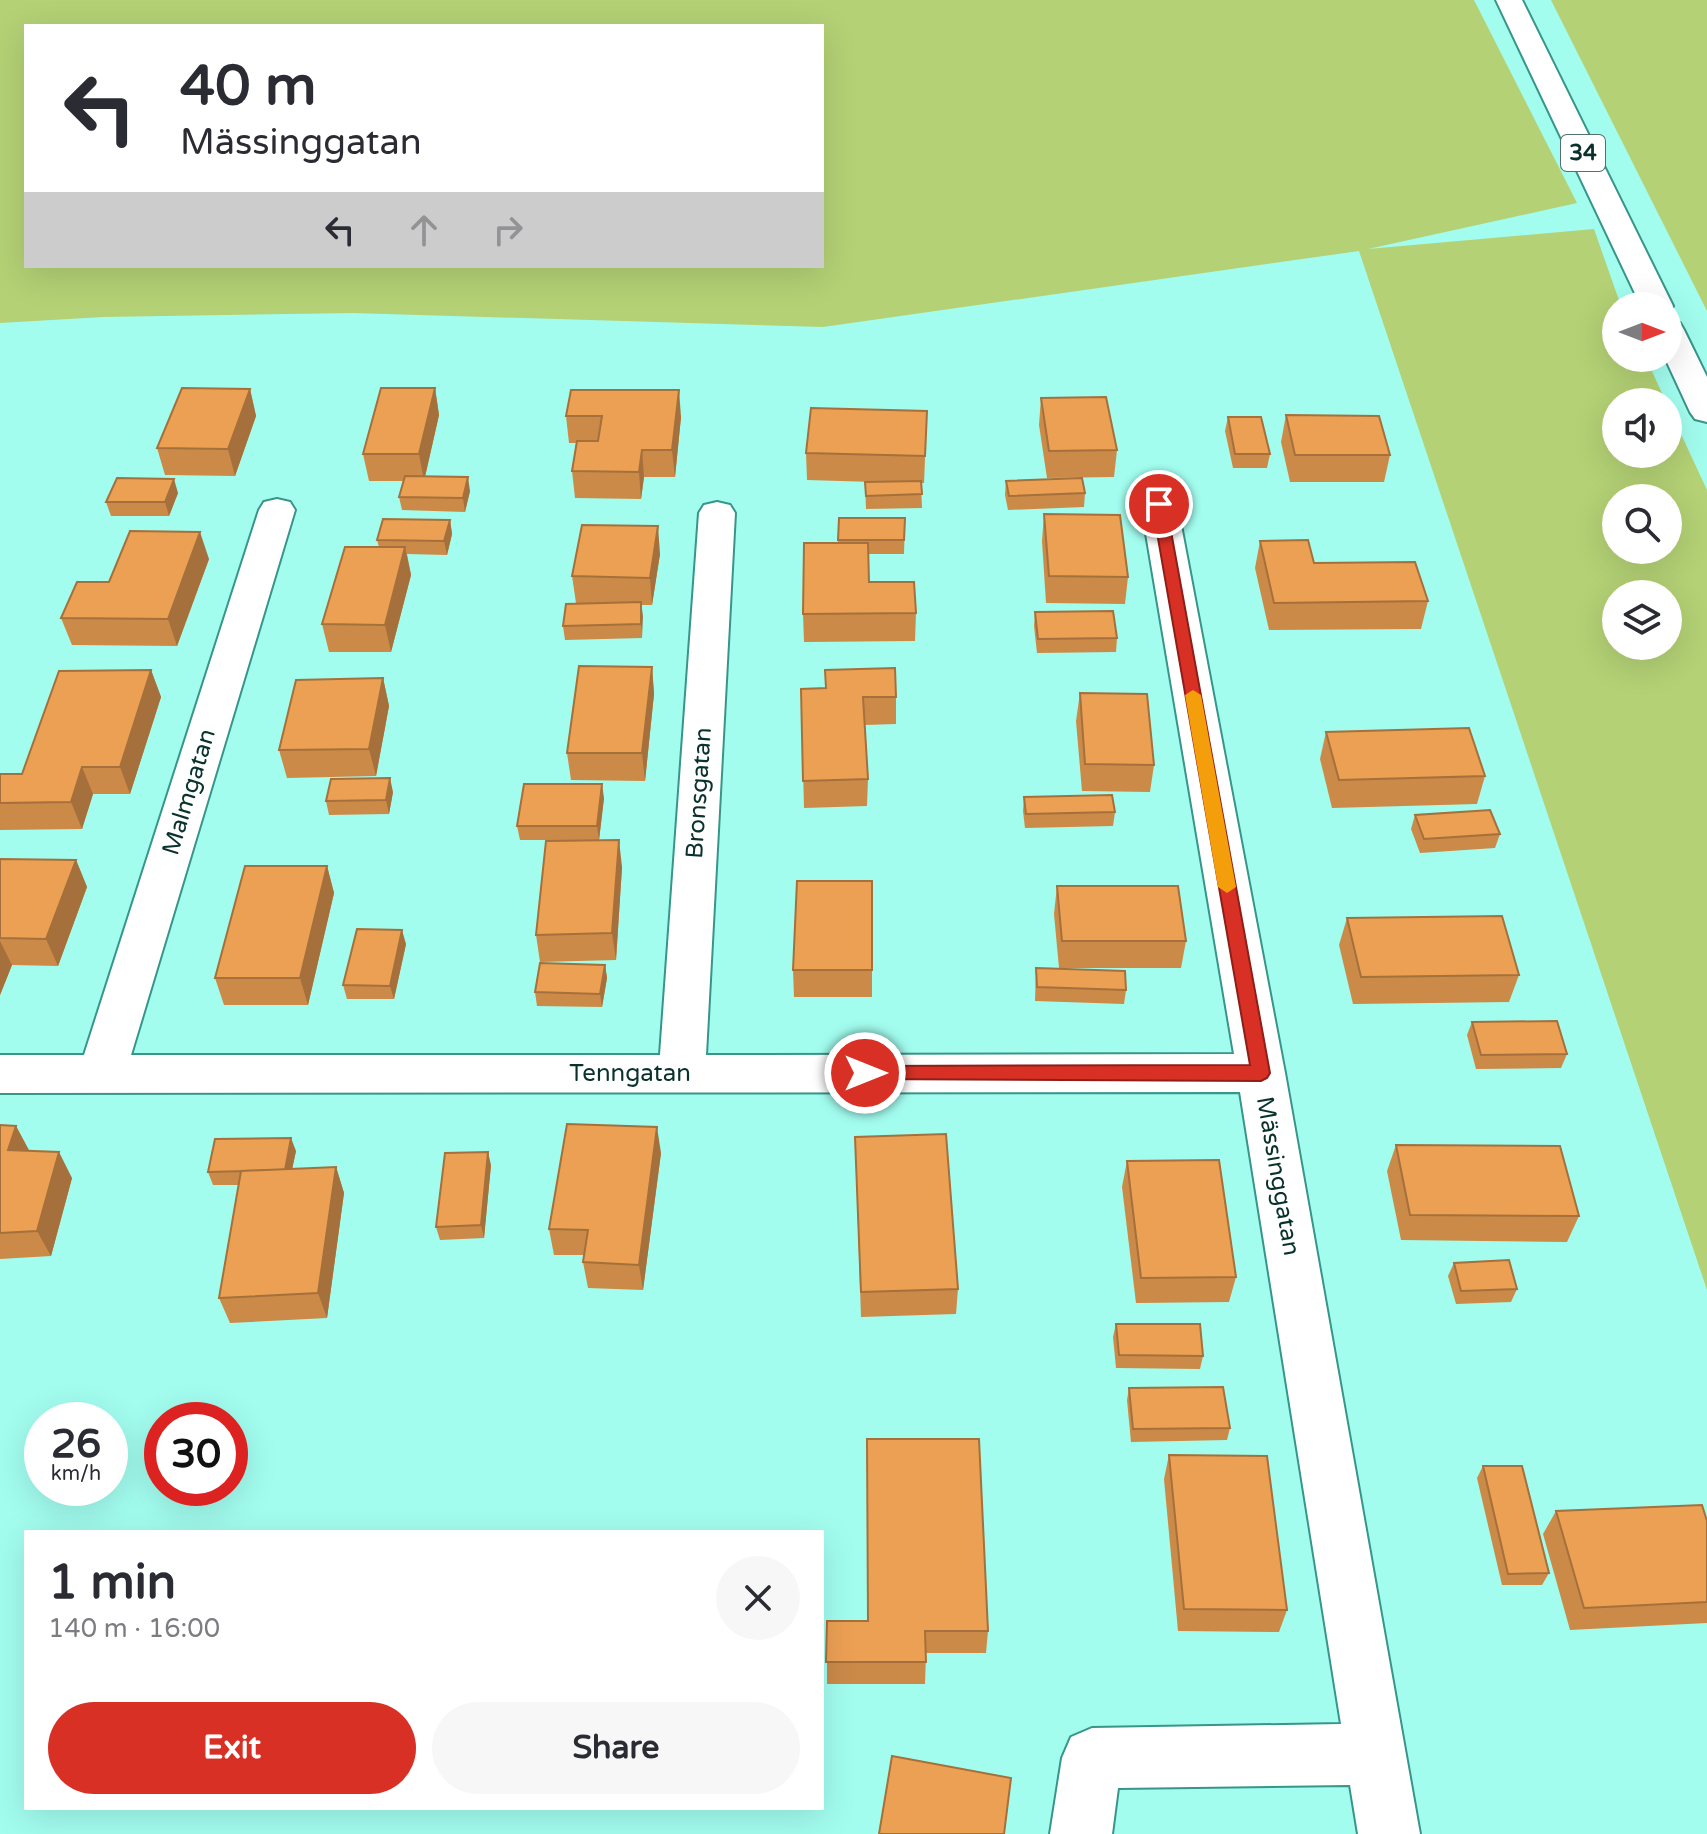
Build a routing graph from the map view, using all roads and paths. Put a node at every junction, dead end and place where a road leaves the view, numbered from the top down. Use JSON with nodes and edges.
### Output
{"nodes":[{"id":1,"x":1509,"y":0,"type":"edge"},
{"id":2,"x":1650,"y":292,"type":"edge"},
{"id":3,"x":1682,"y":359,"type":"edge"},
{"id":4,"x":1707,"y":412,"type":"edge"},
{"id":5,"x":1159,"y":504,"type":"dead end"},
{"id":6,"x":277,"y":510,"type":"dead end"},
{"id":7,"x":717,"y":513,"type":"dead end"},
{"id":8,"x":102,"y":1073,"type":"junction"},
{"id":9,"x":682,"y":1073,"type":"junction"},
{"id":10,"x":1261,"y":1073,"type":"junction"},
{"id":11,"x":0,"y":1074,"type":"edge"},
{"id":12,"x":1376,"y":1754,"type":"junction"},
{"id":13,"x":1081,"y":1834,"type":"edge"},
{"id":14,"x":1389,"y":1834,"type":"edge"}],
"edges":[{"from":1,"to":2,"type":"street","number":"34"},
{"from":3,"to":4,"type":"street"},
{"from":5,"to":10,"type":"street","name":"Mässinggatan"},
{"from":6,"to":8,"type":"street","name":"Malmgatan"},
{"from":7,"to":9,"type":"street","name":"Bronsgatan"},
{"from":8,"to":9,"type":"street","name":"Tenngatan"},
{"from":8,"to":11,"type":"street","name":"Tenngatan"},
{"from":9,"to":10,"type":"street","name":"Tenngatan"},
{"from":10,"to":12,"type":"street","name":"Mässinggatan"},
{"from":12,"to":13,"type":"street"},
{"from":12,"to":14,"type":"street","name":"Mässinggatan"}]}
